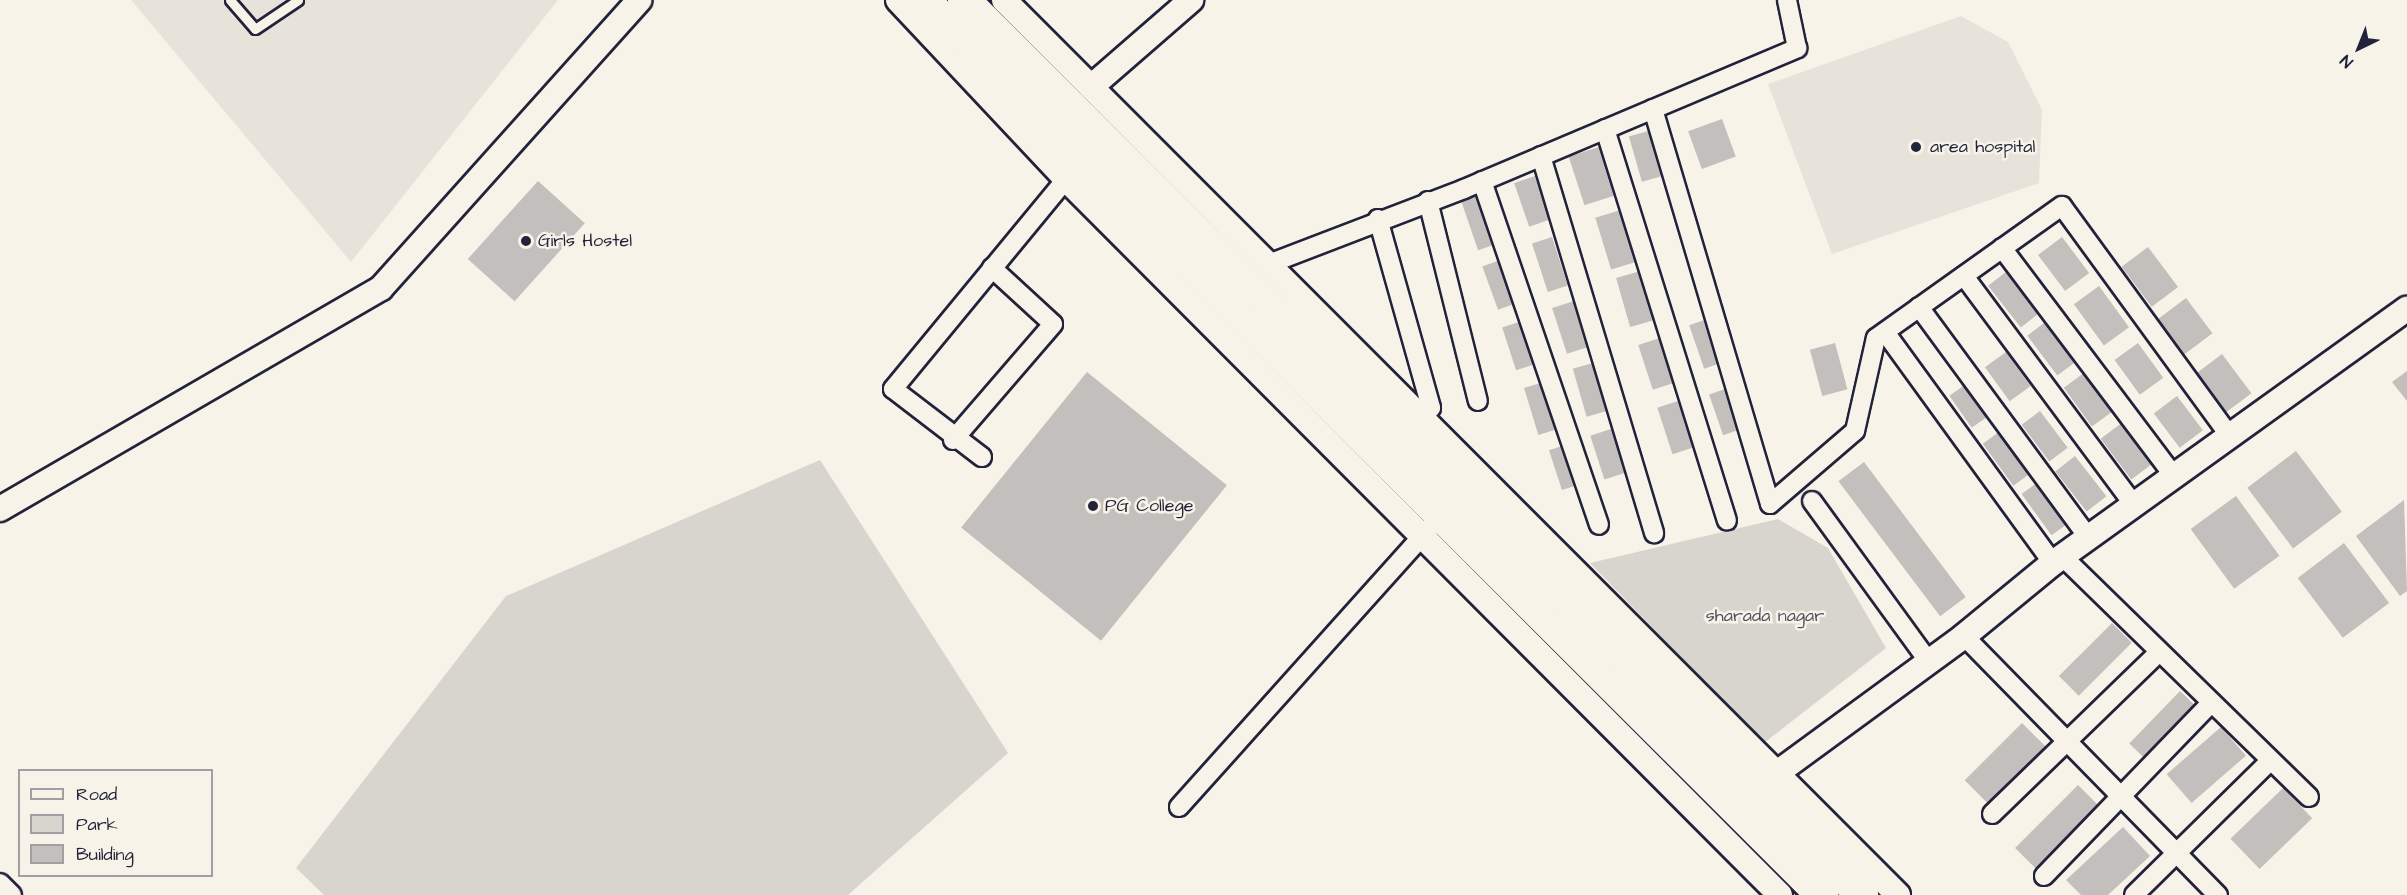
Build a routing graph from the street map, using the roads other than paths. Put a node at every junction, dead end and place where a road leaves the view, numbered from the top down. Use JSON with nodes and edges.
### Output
{"nodes":[{"id":1,"x":230,"y":0,"type":"edge"},
{"id":2,"x":298,"y":0,"type":"edge"},
{"id":3,"x":639,"y":0,"type":"edge"},
{"id":4,"x":898,"y":0,"type":"edge"},
{"id":5,"x":924,"y":0,"type":"edge"},
{"id":6,"x":964,"y":0,"type":"edge"},
{"id":7,"x":1004,"y":0,"type":"edge"},
{"id":8,"x":1191,"y":0,"type":"edge"},
{"id":9,"x":1787,"y":0,"type":"edge"},
{"id":10,"x":1005,"y":59,"type":"junction"},
{"id":11,"x":1091,"y":87,"type":"junction"},
{"id":12,"x":1035,"y":90,"type":"junction"},
{"id":13,"x":1653,"y":109,"type":"junction"},
{"id":14,"x":1605,"y":129,"type":"junction"},
{"id":15,"x":1541,"y":156,"type":"junction"},
{"id":16,"x":1066,"y":179,"type":"junction"},
{"id":17,"x":1482,"y":181,"type":"junction"},
{"id":18,"x":1428,"y":201,"type":"junction"},
{"id":19,"x":1378,"y":219,"type":"junction"},
{"id":20,"x":2002,"y":248,"type":"junction"},
{"id":21,"x":1266,"y":265,"type":"junction"},
{"id":22,"x":992,"y":268,"type":"junction"},
{"id":23,"x":1964,"y":276,"type":"junction"},
{"id":24,"x":1919,"y":308,"type":"junction"},
{"id":25,"x":2407,"y":309,"type":"edge"},
{"id":26,"x":1885,"y":332,"type":"junction"},
{"id":27,"x":1478,"y":401,"type":"dead end"},
{"id":28,"x":1422,"y":418,"type":"junction"},
{"id":29,"x":2230,"y":436,"type":"junction"},
{"id":30,"x":953,"y":440,"type":"junction"},
{"id":31,"x":982,"y":457,"type":"dead end"},
{"id":32,"x":2174,"y":476,"type":"junction"},
{"id":33,"x":1812,"y":501,"type":"dead end"},
{"id":34,"x":2134,"y":505,"type":"junction"},
{"id":35,"x":0,"y":509,"type":"edge"},
{"id":36,"x":1727,"y":520,"type":"dead end"},
{"id":37,"x":1599,"y":525,"type":"dead end"},
{"id":38,"x":1431,"y":527,"type":"junction"},
{"id":39,"x":1654,"y":533,"type":"dead end"},
{"id":40,"x":2088,"y":537,"type":"junction"},
{"id":41,"x":2057,"y":560,"type":"junction"},
{"id":42,"x":1964,"y":636,"type":"junction"},
{"id":43,"x":2158,"y":653,"type":"junction"},
{"id":44,"x":1929,"y":662,"type":"junction"},
{"id":45,"x":2210,"y":704,"type":"junction"},
{"id":46,"x":2064,"y":743,"type":"junction"},
{"id":47,"x":2269,"y":762,"type":"junction"},
{"id":48,"x":1777,"y":772,"type":"junction"},
{"id":49,"x":2308,"y":796,"type":"dead end"},
{"id":50,"x":2120,"y":798,"type":"junction"},
{"id":51,"x":1179,"y":807,"type":"dead end"},
{"id":52,"x":1992,"y":813,"type":"dead end"},
{"id":53,"x":2176,"y":854,"type":"junction"},
{"id":54,"x":2044,"y":876,"type":"dead end"},
{"id":55,"x":0,"y":883,"type":"edge"},
{"id":56,"x":12,"y":895,"type":"edge"},
{"id":57,"x":1780,"y":895,"type":"edge"},
{"id":58,"x":1822,"y":895,"type":"edge"},
{"id":59,"x":1862,"y":895,"type":"edge"},
{"id":60,"x":1898,"y":895,"type":"edge"},
{"id":61,"x":2134,"y":895,"type":"edge"},
{"id":62,"x":2218,"y":895,"type":"edge"}],
"edges":[{"from":1,"to":2,"type":"lane"},
{"from":3,"to":35,"type":"street"},
{"from":4,"to":10,"type":"street"},
{"from":5,"to":10,"type":"highway"},
{"from":6,"to":10,"type":"highway"},
{"from":7,"to":10,"type":"street"},
{"from":8,"to":11,"type":"street"},
{"from":9,"to":13,"type":"street"},
{"from":10,"to":12,"type":"highway"},
{"from":10,"to":12,"type":"street"},
{"from":11,"to":12,"type":"street"},
{"from":11,"to":21,"type":"street"},
{"from":12,"to":16,"type":"street"},
{"from":12,"to":38,"type":"highway"},
{"from":12,"to":59,"type":"highway"},
{"from":13,"to":14,"type":"street"},
{"from":13,"to":26,"type":"street"},
{"from":14,"to":15,"type":"street"},
{"from":14,"to":36,"type":"street"},
{"from":15,"to":17,"type":"street"},
{"from":15,"to":39,"type":"street"},
{"from":16,"to":22,"type":"street"},
{"from":16,"to":38,"type":"street"},
{"from":17,"to":18,"type":"street"},
{"from":17,"to":37,"type":"street"},
{"from":18,"to":19,"type":"street"},
{"from":18,"to":27,"type":"street"},
{"from":19,"to":21,"type":"street"},
{"from":19,"to":28,"type":"street"},
{"from":20,"to":23,"type":"street"},
{"from":20,"to":29,"type":"street"},
{"from":20,"to":32,"type":"street"},
{"from":21,"to":28,"type":"street"},
{"from":22,"to":30,"type":"street"},
{"from":22,"to":30,"type":"street"},
{"from":23,"to":24,"type":"street"},
{"from":23,"to":34,"type":"street"},
{"from":24,"to":26,"type":"street"},
{"from":24,"to":40,"type":"street"},
{"from":25,"to":29,"type":"street"},
{"from":26,"to":41,"type":"street"},
{"from":28,"to":48,"type":"street"},
{"from":29,"to":32,"type":"street"},
{"from":30,"to":31,"type":"street"},
{"from":32,"to":34,"type":"street"},
{"from":33,"to":44,"type":"street"},
{"from":34,"to":40,"type":"street"},
{"from":38,"to":51,"type":"street"},
{"from":38,"to":57,"type":"street"},
{"from":38,"to":58,"type":"highway"},
{"from":40,"to":41,"type":"street"},
{"from":41,"to":42,"type":"street"},
{"from":41,"to":43,"type":"street"},
{"from":42,"to":44,"type":"street"},
{"from":42,"to":46,"type":"street"},
{"from":43,"to":45,"type":"street"},
{"from":43,"to":46,"type":"street"},
{"from":44,"to":48,"type":"street"},
{"from":45,"to":47,"type":"street"},
{"from":45,"to":50,"type":"street"},
{"from":46,"to":50,"type":"street"},
{"from":46,"to":52,"type":"street"},
{"from":47,"to":49,"type":"street"},
{"from":47,"to":53,"type":"street"},
{"from":48,"to":60,"type":"street"},
{"from":50,"to":53,"type":"street"},
{"from":50,"to":54,"type":"street"},
{"from":53,"to":61,"type":"street"},
{"from":53,"to":62,"type":"street"},
{"from":55,"to":56,"type":"street"}]}
